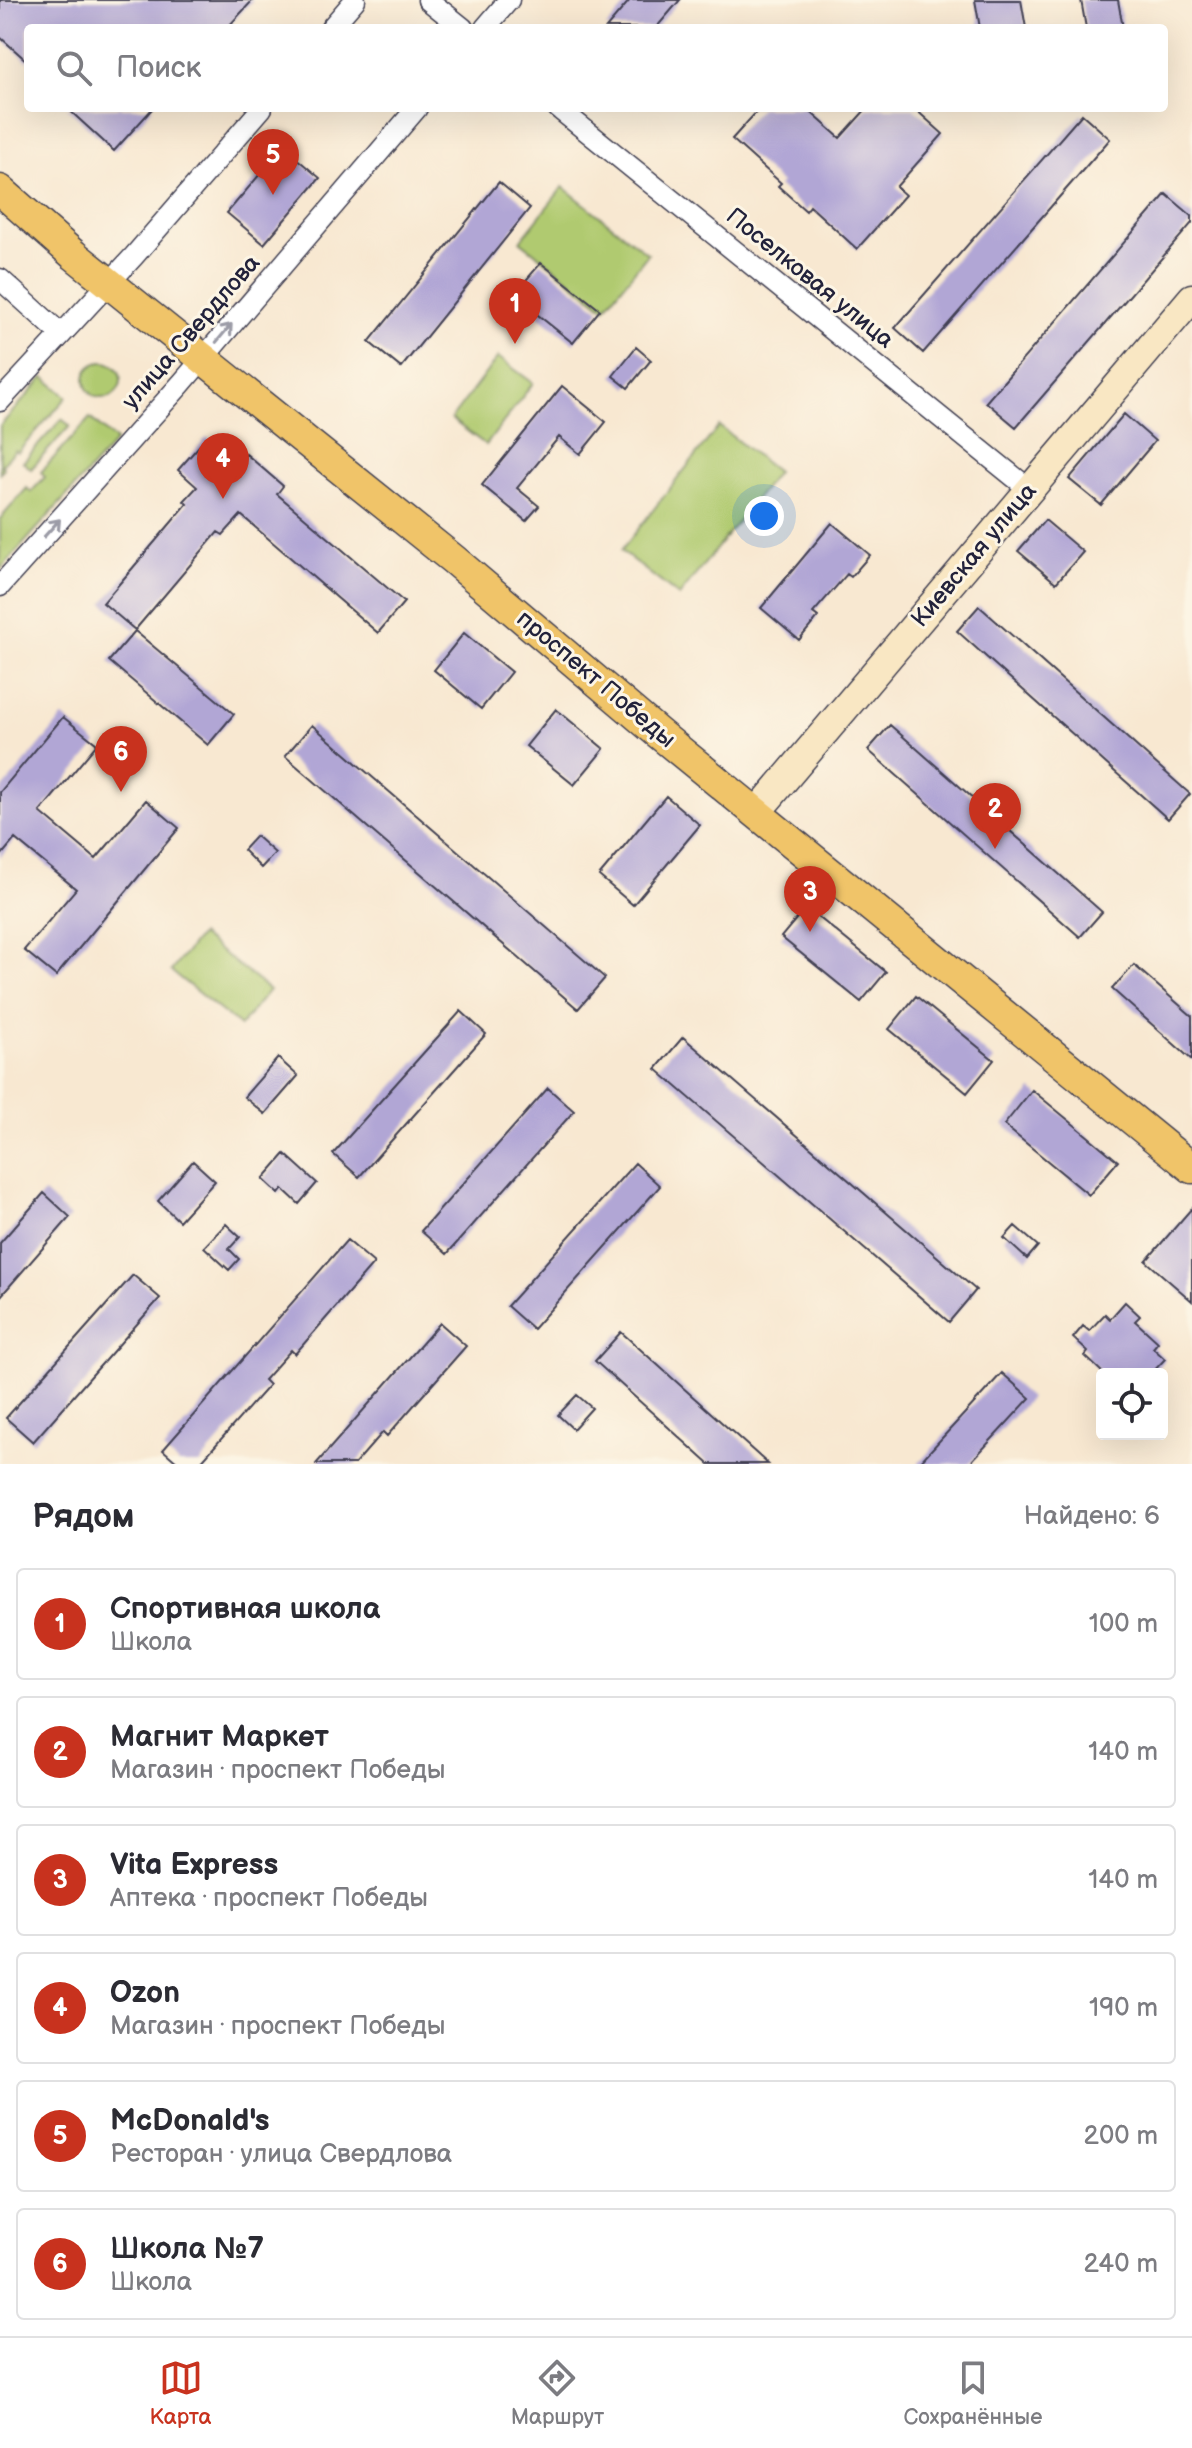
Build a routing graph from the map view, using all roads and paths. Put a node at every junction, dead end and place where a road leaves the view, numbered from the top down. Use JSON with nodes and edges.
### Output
{"nodes":[{"id":1,"x":355,"y":0,"type":"edge"},
{"id":2,"x":428,"y":0,"type":"edge"},
{"id":3,"x":509,"y":0,"type":"edge"},
{"id":4,"x":334,"y":24,"type":"edge"},
{"id":5,"x":458,"y":24,"type":"edge"},
{"id":6,"x":488,"y":24,"type":"edge"},
{"id":7,"x":258,"y":112,"type":"edge"},
{"id":8,"x":414,"y":112,"type":"edge"},
{"id":9,"x":563,"y":112,"type":"edge"},
{"id":10,"x":0,"y":190,"type":"edge"},
{"id":11,"x":0,"y":279,"type":"edge"},
{"id":12,"x":108,"y":283,"type":"junction"},
{"id":13,"x":1192,"y":298,"type":"edge"},
{"id":14,"x":61,"y":334,"type":"junction"},
{"id":15,"x":203,"y":359,"type":"junction"},
{"id":16,"x":0,"y":401,"type":"edge"},
{"id":17,"x":1029,"y":489,"type":"junction"},
{"id":18,"x":0,"y":586,"type":"edge"},
{"id":19,"x":757,"y":812,"type":"junction"},
{"id":20,"x":1192,"y":1168,"type":"edge"}],
"edges":[{"from":1,"to":4,"type":"street"},
{"from":2,"to":5,"type":"street"},
{"from":3,"to":6,"type":"street"},
{"from":7,"to":12,"type":"street"},
{"from":15,"to":8,"type":"street","name":"улица Свердлова","one_way":true},
{"from":9,"to":17,"type":"street","name":"Поселковая улица"},
{"from":10,"to":12,"type":"main road","name":"проспект Победы"},
{"from":11,"to":14,"type":"street"},
{"from":12,"to":14,"type":"street"},
{"from":12,"to":15,"type":"main road","name":"проспект Победы"},
{"from":13,"to":17,"type":"main road","name":"Киевская улица"},
{"from":14,"to":16,"type":"street"},
{"from":18,"to":15,"type":"street","name":"улица Свердлова","one_way":true},
{"from":15,"to":19,"type":"main road","name":"проспект Победы"},
{"from":17,"to":19,"type":"main road","name":"Киевская улица"},
{"from":19,"to":20,"type":"main road","name":"проспект Победы"}]}
